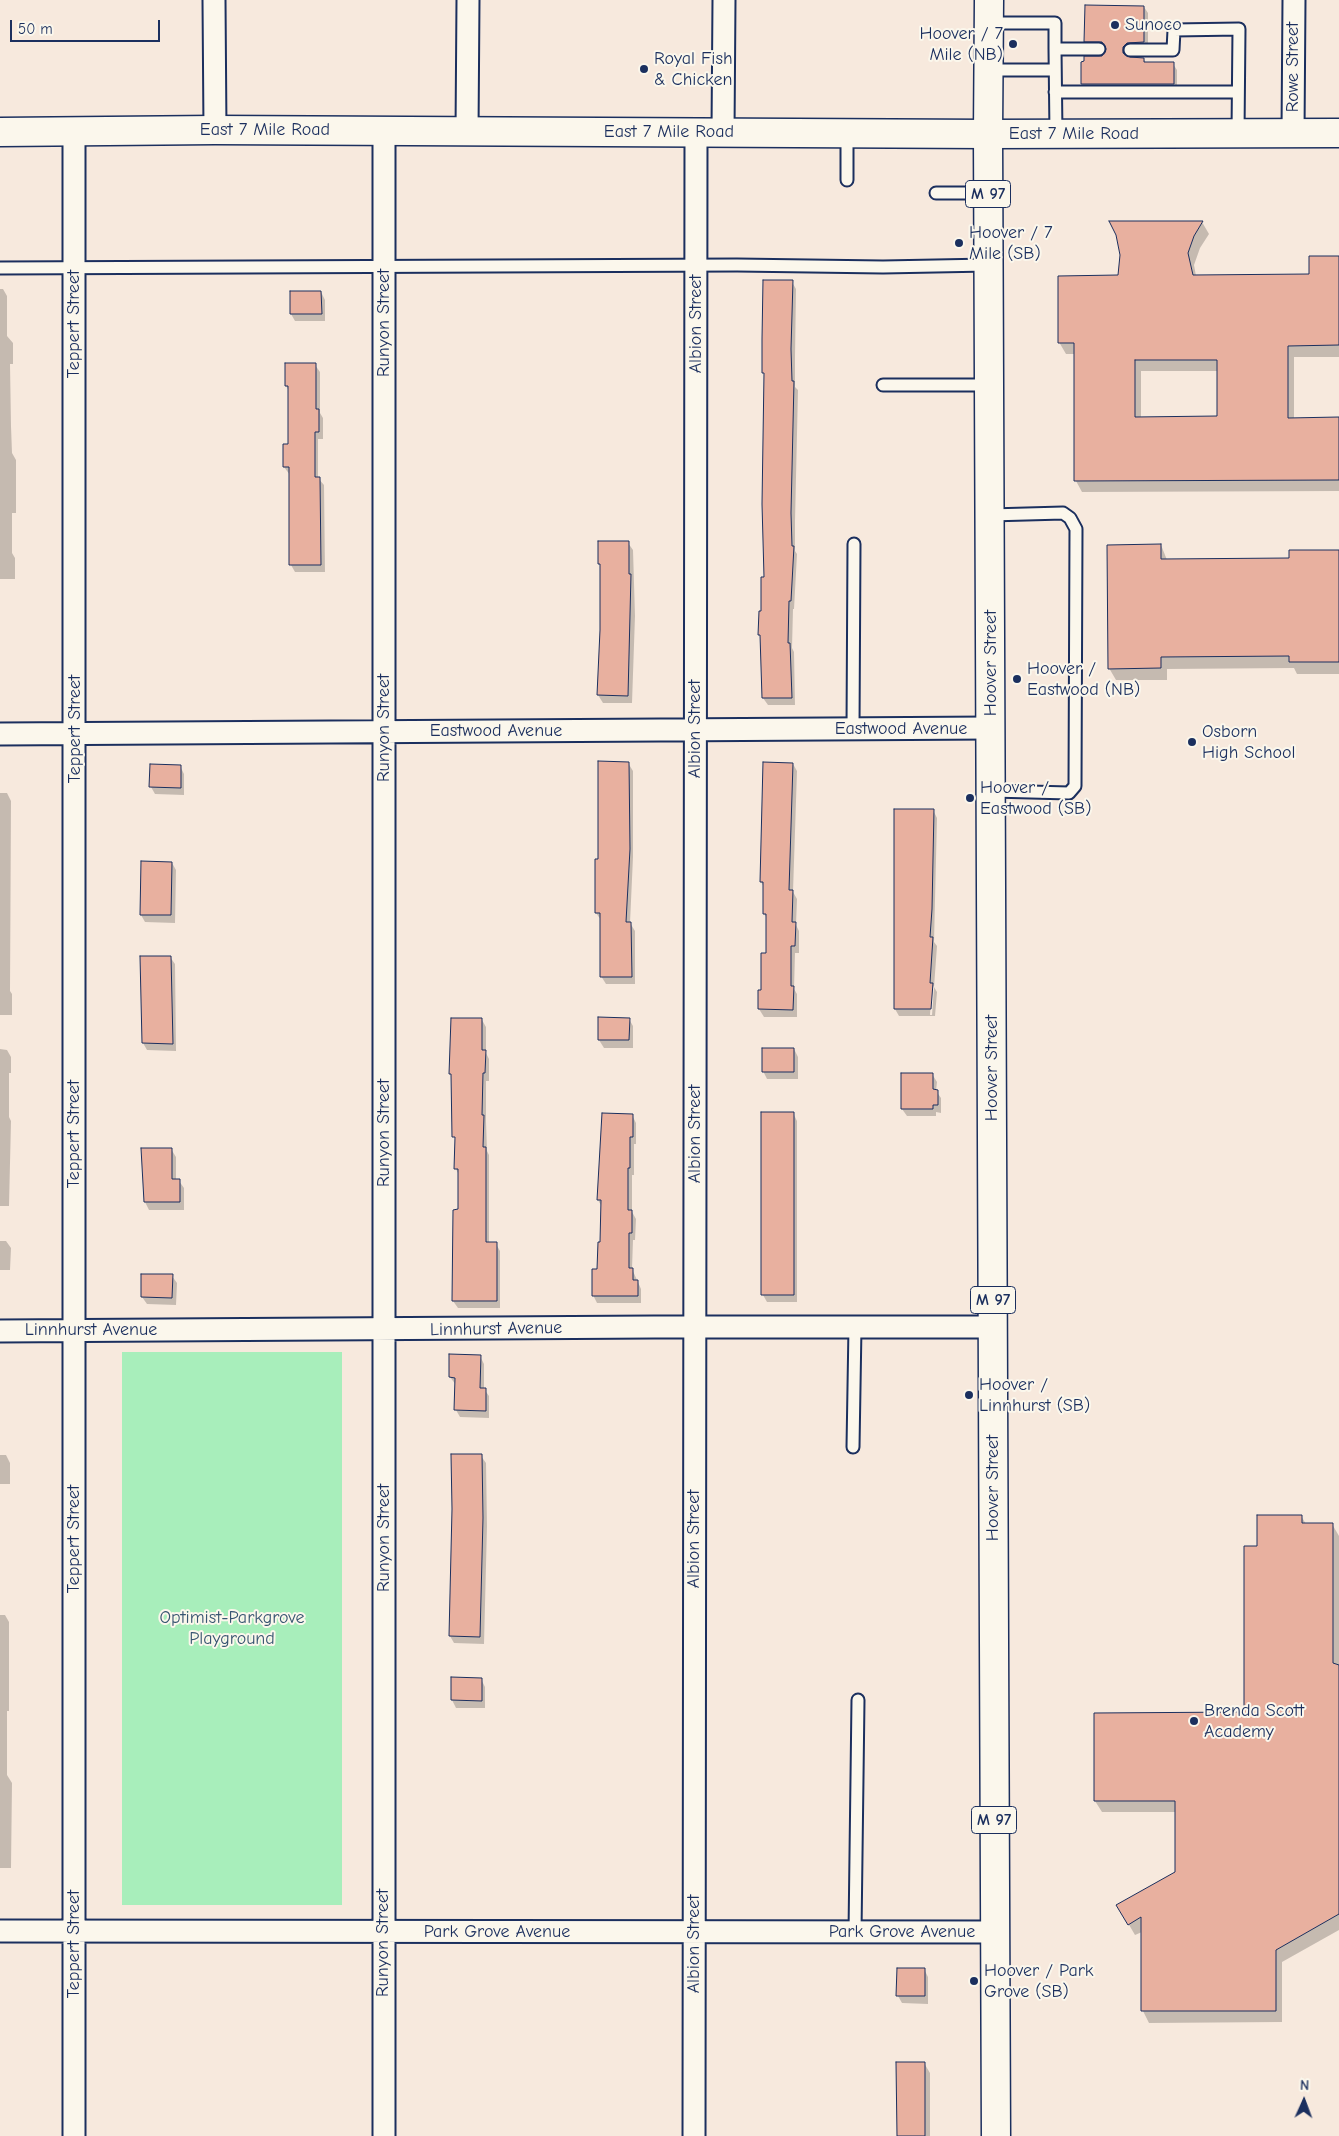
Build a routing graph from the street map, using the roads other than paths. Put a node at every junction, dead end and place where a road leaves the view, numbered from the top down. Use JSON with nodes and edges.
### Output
{"nodes":[{"id":1,"x":214,"y":0,"type":"edge"},
{"id":2,"x":468,"y":0,"type":"edge"},
{"id":3,"x":724,"y":0,"type":"edge"},
{"id":4,"x":1294,"y":0,"type":"edge"},
{"id":5,"x":989,"y":12,"type":"edge"},
{"id":6,"x":1055,"y":49,"type":"junction"},
{"id":7,"x":1130,"y":50,"type":"dead end"},
{"id":8,"x":1144,"y":50,"type":"junction"},
{"id":9,"x":1164,"y":50,"type":"junction"},
{"id":10,"x":1087,"y":61,"type":"dead end"},
{"id":11,"x":1144,"y":62,"type":"dead end"},
{"id":12,"x":1164,"y":62,"type":"dead end"},
{"id":13,"x":988,"y":70,"type":"junction"},
{"id":14,"x":1055,"y":70,"type":"junction"},
{"id":15,"x":1055,"y":92,"type":"junction"},
{"id":16,"x":1238,"y":92,"type":"junction"},
{"id":17,"x":215,"y":130,"type":"junction"},
{"id":18,"x":384,"y":131,"type":"junction"},
{"id":19,"x":0,"y":132,"type":"edge"},
{"id":20,"x":74,"y":132,"type":"junction"},
{"id":21,"x":467,"y":132,"type":"junction"},
{"id":22,"x":709,"y":132,"type":"junction"},
{"id":23,"x":847,"y":133,"type":"junction"},
{"id":24,"x":1238,"y":133,"type":"junction"},
{"id":25,"x":1293,"y":133,"type":"junction"},
{"id":26,"x":1339,"y":133,"type":"edge"},
{"id":27,"x":988,"y":134,"type":"junction"},
{"id":28,"x":1056,"y":134,"type":"junction"},
{"id":29,"x":847,"y":180,"type":"dead end"},
{"id":30,"x":936,"y":193,"type":"dead end"},
{"id":31,"x":988,"y":193,"type":"junction"},
{"id":32,"x":696,"y":265,"type":"junction"},
{"id":33,"x":988,"y":265,"type":"junction"},
{"id":34,"x":0,"y":268,"type":"edge"},
{"id":35,"x":74,"y":268,"type":"junction"},
{"id":36,"x":384,"y":268,"type":"junction"},
{"id":37,"x":882,"y":385,"type":"dead end"},
{"id":38,"x":989,"y":385,"type":"junction"},
{"id":39,"x":990,"y":515,"type":"junction"},
{"id":40,"x":854,"y":544,"type":"dead end"},
{"id":41,"x":991,"y":728,"type":"junction"},
{"id":42,"x":852,"y":729,"type":"junction"},
{"id":43,"x":695,"y":730,"type":"junction"},
{"id":44,"x":384,"y":732,"type":"junction"},
{"id":45,"x":75,"y":733,"type":"junction"},
{"id":46,"x":0,"y":734,"type":"edge"},
{"id":47,"x":992,"y":791,"type":"junction"},
{"id":48,"x":695,"y":1327,"type":"junction"},
{"id":49,"x":855,"y":1327,"type":"junction"},
{"id":50,"x":993,"y":1327,"type":"junction"},
{"id":51,"x":74,"y":1330,"type":"junction"},
{"id":52,"x":384,"y":1330,"type":"junction"},
{"id":53,"x":0,"y":1331,"type":"edge"},
{"id":54,"x":853,"y":1447,"type":"dead end"},
{"id":55,"x":858,"y":1700,"type":"dead end"},
{"id":56,"x":0,"y":1931,"type":"edge"},
{"id":57,"x":74,"y":1931,"type":"junction"},
{"id":58,"x":383,"y":1932,"type":"junction"},
{"id":59,"x":694,"y":1932,"type":"junction"},
{"id":60,"x":855,"y":1932,"type":"junction"},
{"id":61,"x":995,"y":1932,"type":"junction"},
{"id":62,"x":74,"y":2136,"type":"edge"},
{"id":63,"x":384,"y":2136,"type":"edge"},
{"id":64,"x":694,"y":2136,"type":"edge"},
{"id":65,"x":996,"y":2136,"type":"edge"}],
"edges":[{"from":1,"to":17,"type":"street"},
{"from":2,"to":21,"type":"street"},
{"from":3,"to":22,"type":"street","name":"Albion Street"},
{"from":4,"to":25,"type":"street","name":"Rowe Street"},
{"from":5,"to":6,"type":"lane"},
{"from":5,"to":13,"type":"main road","name":"Hoover Street","number":"M 97"},
{"from":6,"to":10,"type":"lane"},
{"from":6,"to":14,"type":"lane"},
{"from":7,"to":8,"type":"lane"},
{"from":8,"to":9,"type":"lane"},
{"from":8,"to":11,"type":"lane"},
{"from":9,"to":12,"type":"lane"},
{"from":9,"to":16,"type":"lane"},
{"from":13,"to":14,"type":"lane"},
{"from":13,"to":27,"type":"main road","name":"Hoover Street","number":"M 97"},
{"from":14,"to":15,"type":"lane"},
{"from":15,"to":16,"type":"lane"},
{"from":15,"to":28,"type":"lane"},
{"from":16,"to":24,"type":"lane"},
{"from":17,"to":18,"type":"main road","name":"East 7 Mile Road"},
{"from":17,"to":20,"type":"main road","name":"East 7 Mile Road"},
{"from":18,"to":21,"type":"main road","name":"East 7 Mile Road"},
{"from":18,"to":36,"type":"street","name":"Runyon Street"},
{"from":19,"to":20,"type":"main road","name":"East 7 Mile Road"},
{"from":20,"to":35,"type":"street","name":"Teppert Street"},
{"from":21,"to":22,"type":"main road","name":"East 7 Mile Road"},
{"from":22,"to":23,"type":"main road","name":"East 7 Mile Road"},
{"from":22,"to":32,"type":"street","name":"Albion Street"},
{"from":23,"to":27,"type":"main road","name":"East 7 Mile Road"},
{"from":23,"to":29,"type":"lane"},
{"from":24,"to":25,"type":"main road","name":"East 7 Mile Road"},
{"from":24,"to":28,"type":"main road","name":"East 7 Mile Road"},
{"from":25,"to":26,"type":"main road","name":"East 7 Mile Road"},
{"from":27,"to":28,"type":"main road","name":"East 7 Mile Road"},
{"from":27,"to":31,"type":"main road","name":"Hoover Street","number":"M 97"},
{"from":30,"to":31,"type":"lane"},
{"from":31,"to":33,"type":"main road","name":"Hoover Street","number":"M 97"},
{"from":32,"to":33,"type":"lane"},
{"from":32,"to":36,"type":"lane"},
{"from":32,"to":43,"type":"street","name":"Albion Street"},
{"from":33,"to":38,"type":"main road","name":"Hoover Street","number":"M 97"},
{"from":34,"to":35,"type":"lane"},
{"from":35,"to":36,"type":"lane"},
{"from":35,"to":45,"type":"street","name":"Teppert Street"},
{"from":36,"to":44,"type":"street","name":"Runyon Street"},
{"from":37,"to":38,"type":"lane"},
{"from":38,"to":39,"type":"main road","name":"Hoover Street","number":"M 97"},
{"from":39,"to":41,"type":"main road","name":"Hoover Street","number":"M 97"},
{"from":39,"to":47,"type":"lane"},
{"from":40,"to":42,"type":"lane"},
{"from":41,"to":42,"type":"street","name":"Eastwood Avenue"},
{"from":41,"to":47,"type":"main road","name":"Hoover Street","number":"M 97"},
{"from":42,"to":43,"type":"street","name":"Eastwood Avenue"},
{"from":43,"to":44,"type":"street","name":"Eastwood Avenue"},
{"from":43,"to":48,"type":"street","name":"Albion Street"},
{"from":44,"to":45,"type":"street","name":"Eastwood Avenue"},
{"from":44,"to":52,"type":"street","name":"Runyon Street"},
{"from":45,"to":46,"type":"street","name":"Eastwood Avenue"},
{"from":45,"to":51,"type":"street","name":"Teppert Street"},
{"from":47,"to":50,"type":"main road","name":"Hoover Street","number":"M 97"},
{"from":48,"to":49,"type":"street","name":"Linnhurst Avenue"},
{"from":48,"to":52,"type":"street","name":"Linnhurst Avenue"},
{"from":48,"to":59,"type":"street","name":"Albion Street"},
{"from":49,"to":50,"type":"street","name":"Linnhurst Avenue"},
{"from":49,"to":54,"type":"lane"},
{"from":50,"to":61,"type":"main road","name":"Hoover Street","number":"M 97"},
{"from":51,"to":52,"type":"street","name":"Linnhurst Avenue"},
{"from":51,"to":53,"type":"street","name":"Linnhurst Avenue"},
{"from":51,"to":57,"type":"street","name":"Teppert Street"},
{"from":52,"to":58,"type":"street","name":"Runyon Street"},
{"from":55,"to":60,"type":"lane"},
{"from":56,"to":57,"type":"street","name":"Park Grove Avenue"},
{"from":57,"to":58,"type":"street","name":"Park Grove Avenue"},
{"from":57,"to":62,"type":"street","name":"Teppert Street"},
{"from":58,"to":59,"type":"street","name":"Park Grove Avenue"},
{"from":58,"to":63,"type":"street","name":"Runyon Street"},
{"from":59,"to":60,"type":"street","name":"Park Grove Avenue"},
{"from":59,"to":64,"type":"street","name":"Albion Street"},
{"from":60,"to":61,"type":"street","name":"Park Grove Avenue"},
{"from":61,"to":65,"type":"main road","name":"Hoover Street","number":"M 97"}]}
